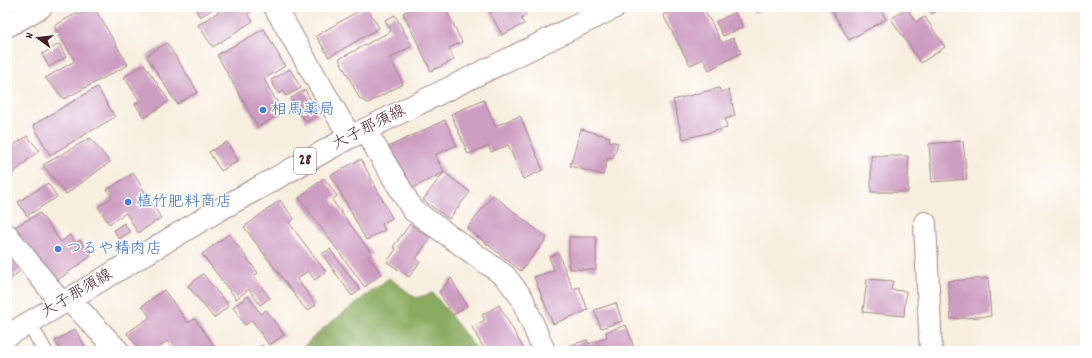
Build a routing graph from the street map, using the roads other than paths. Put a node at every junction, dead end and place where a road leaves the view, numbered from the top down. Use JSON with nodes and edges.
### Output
{"nodes":[{"id":1,"x":41,"y":7,"type":"edge"},
{"id":2,"x":275,"y":7,"type":"edge"},
{"id":3,"x":615,"y":7,"type":"edge"},
{"id":4,"x":7,"y":26,"type":"edge"},
{"id":5,"x":357,"y":133,"type":"junction"},
{"id":6,"x":925,"y":223,"type":"dead end"},
{"id":7,"x":7,"y":235,"type":"edge"},
{"id":8,"x":65,"y":301,"type":"junction"},
{"id":9,"x":29,"y":323,"type":"junction"},
{"id":10,"x":7,"y":336,"type":"edge"},
{"id":11,"x":45,"y":351,"type":"edge"},
{"id":12,"x":118,"y":351,"type":"edge"},
{"id":13,"x":544,"y":351,"type":"edge"},
{"id":14,"x":931,"y":351,"type":"edge"}],
"edges":[{"from":1,"to":4,"type":"street"},
{"from":2,"to":5,"type":"street"},
{"from":3,"to":5,"type":"street","name":"大子那須線","number":"28"},
{"from":5,"to":8,"type":"street","name":"大子那須線","number":"28"},
{"from":5,"to":13,"type":"street"},
{"from":6,"to":14,"type":"street"},
{"from":7,"to":8,"type":"street"},
{"from":8,"to":9,"type":"street","name":"大子那須線","number":"28"},
{"from":8,"to":12,"type":"street"},
{"from":9,"to":10,"type":"street","name":"大子那須線","number":"28"},
{"from":9,"to":11,"type":"lane"}]}
